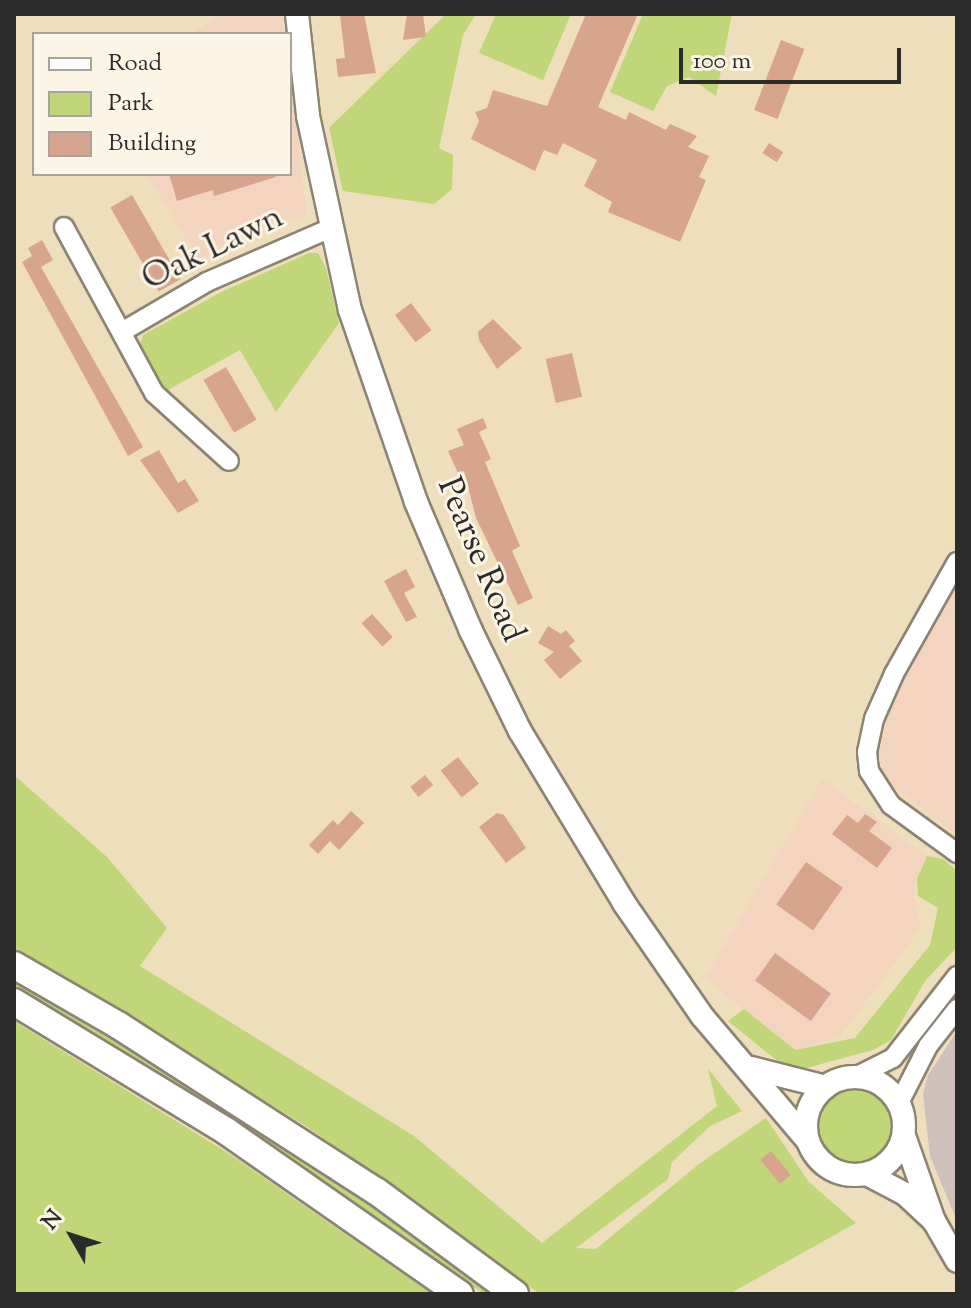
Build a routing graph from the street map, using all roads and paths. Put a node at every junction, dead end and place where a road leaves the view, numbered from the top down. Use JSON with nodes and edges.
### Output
{"nodes":[{"id":1,"x":297,"y":14,"type":"edge"},
{"id":2,"x":64,"y":227,"type":"dead end"},
{"id":3,"x":331,"y":228,"type":"junction"},
{"id":4,"x":125,"y":330,"type":"junction"},
{"id":5,"x":229,"y":461,"type":"dead end"},
{"id":6,"x":957,"y":562,"type":"edge"},
{"id":7,"x":957,"y":853,"type":"edge"},
{"id":8,"x":14,"y":965,"type":"edge"},
{"id":9,"x":957,"y":976,"type":"edge"},
{"id":10,"x":14,"y":1002,"type":"edge"},
{"id":11,"x":957,"y":1009,"type":"edge"},
{"id":12,"x":751,"y":1068,"type":"junction"},
{"id":13,"x":855,"y":1077,"type":"junction"},
{"id":14,"x":826,"y":1087,"type":"junction"},
{"id":15,"x":899,"y":1103,"type":"junction"},
{"id":16,"x":904,"y":1136,"type":"junction"},
{"id":17,"x":808,"y":1141,"type":"junction"},
{"id":18,"x":867,"y":1174,"type":"junction"},
{"id":19,"x":934,"y":1221,"type":"junction"},
{"id":20,"x":957,"y":1261,"type":"edge"},
{"id":21,"x":460,"y":1294,"type":"edge"},
{"id":22,"x":515,"y":1294,"type":"edge"}],
"edges":[{"from":1,"to":3,"type":"main road","name":"Pearse Road"},
{"from":2,"to":4,"type":"street","name":"Oak Lawn"},
{"from":3,"to":4,"type":"street","name":"Oak Lawn"},
{"from":3,"to":12,"type":"main road","name":"Pearse Road"},
{"from":4,"to":5,"type":"street","name":"Oak Lawn"},
{"from":6,"to":7,"type":"street"},
{"from":8,"to":22,"type":"highway"},
{"from":9,"to":13,"type":"street"},
{"from":10,"to":21,"type":"highway"},
{"from":11,"to":15,"type":"street"},
{"from":12,"to":14,"type":"main road"},
{"from":12,"to":17,"type":"main road","name":"Pearse Road"},
{"from":13,"to":14,"type":"main road"},
{"from":13,"to":15,"type":"main road"},
{"from":14,"to":17,"type":"main road"},
{"from":15,"to":16,"type":"main road"},
{"from":16,"to":18,"type":"main road"},
{"from":16,"to":19,"type":"main road"},
{"from":17,"to":18,"type":"main road"},
{"from":18,"to":19,"type":"main road"},
{"from":19,"to":20,"type":"main road"}]}
